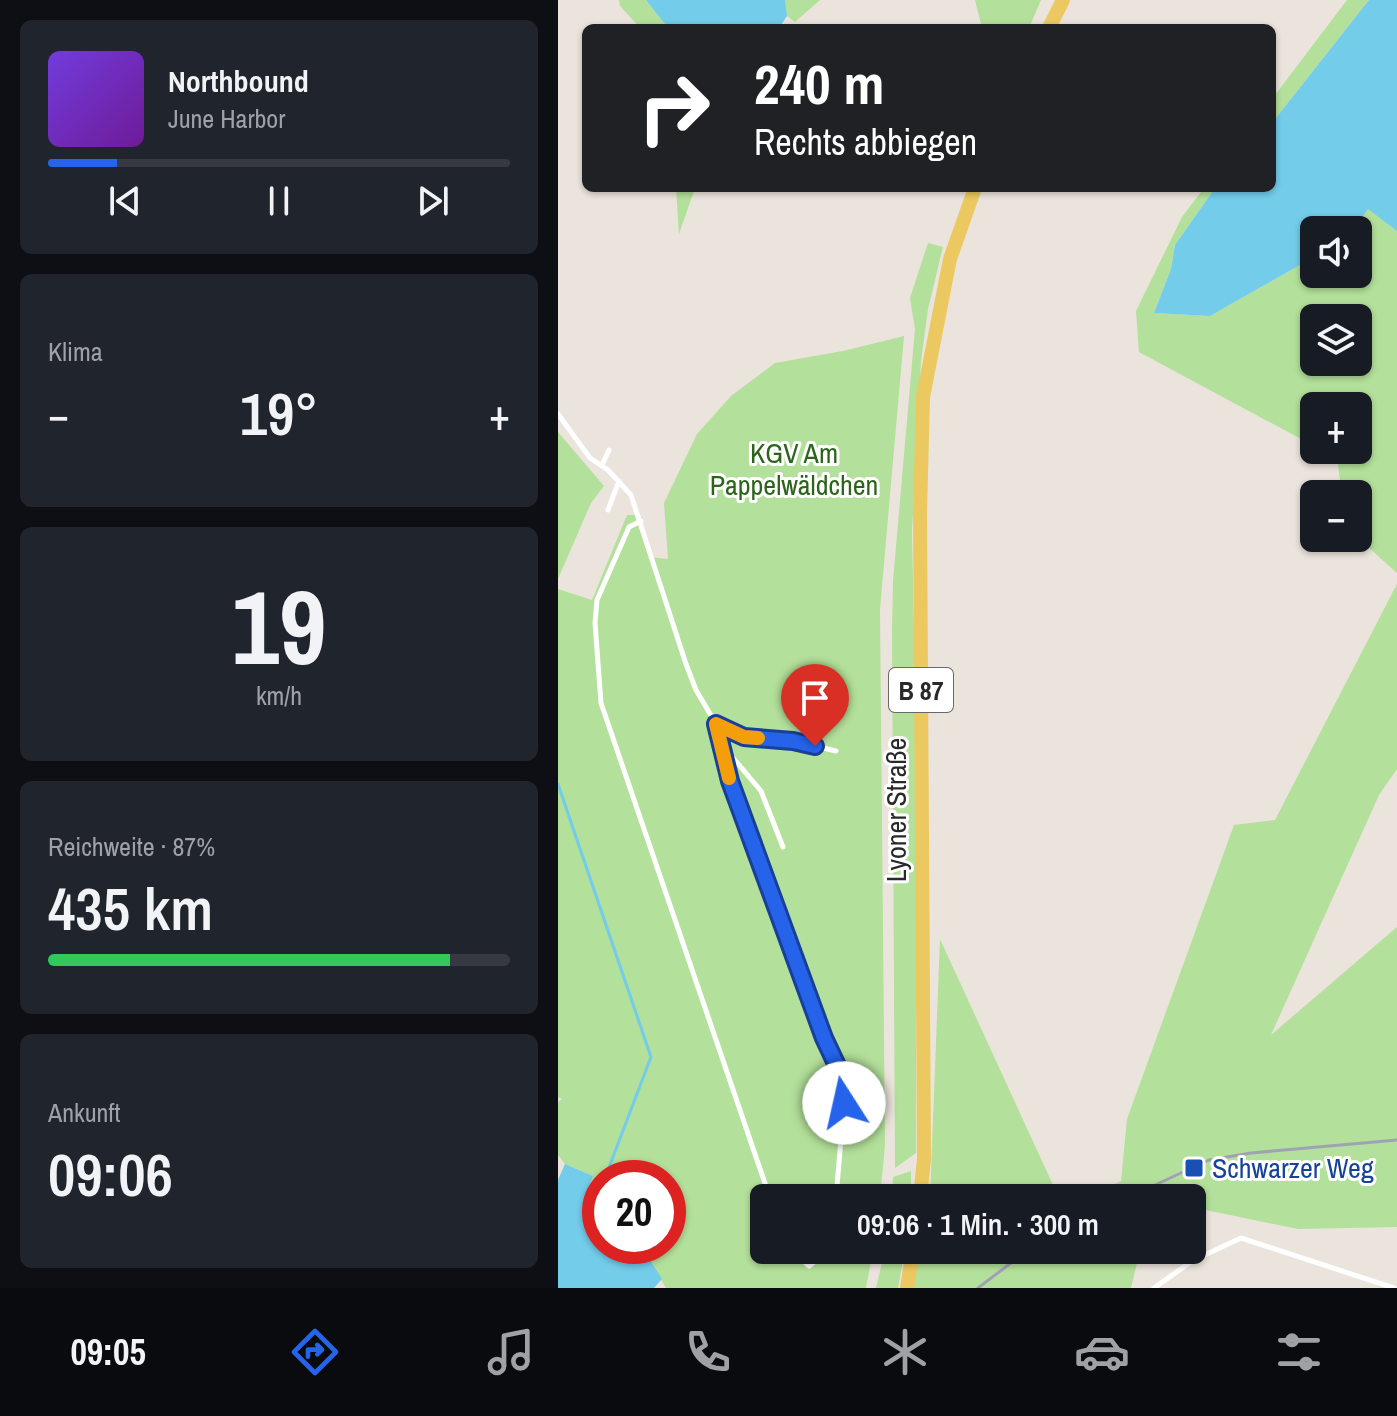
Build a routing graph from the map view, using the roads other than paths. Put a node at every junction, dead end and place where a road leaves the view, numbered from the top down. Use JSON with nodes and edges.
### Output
{"nodes":[{"id":1,"x":1063,"y":0,"type":"edge"},
{"id":2,"x":1051,"y":24,"type":"edge"},
{"id":3,"x":974,"y":192,"type":"edge"},
{"id":4,"x":558,"y":414,"type":"edge"},
{"id":5,"x":609,"y":450,"type":"dead end"},
{"id":6,"x":602,"y":465,"type":"junction"},
{"id":7,"x":619,"y":481,"type":"junction"},
{"id":8,"x":608,"y":510,"type":"dead end"},
{"id":9,"x":641,"y":521,"type":"junction"},
{"id":10,"x":716,"y":724,"type":"junction"},
{"id":11,"x":721,"y":744,"type":"junction"},
{"id":12,"x":836,"y":751,"type":"dead end"},
{"id":13,"x":783,"y":847,"type":"dead end"},
{"id":14,"x":765,"y":1184,"type":"edge"},
{"id":15,"x":837,"y":1184,"type":"edge"},
{"id":16,"x":921,"y":1184,"type":"edge"},
{"id":17,"x":911,"y":1264,"type":"edge"},
{"id":18,"x":1363,"y":1277,"type":"junction"},
{"id":19,"x":907,"y":1288,"type":"edge"},
{"id":20,"x":1154,"y":1288,"type":"edge"},
{"id":21,"x":1359,"y":1288,"type":"edge"},
{"id":22,"x":1394,"y":1288,"type":"edge"}],
"edges":[{"from":1,"to":2,"type":"main road"},
{"from":3,"to":16,"type":"main road","name":"Lyoner Straße","number":"B 87"},
{"from":4,"to":6,"type":"lane"},
{"from":5,"to":6,"type":"lane"},
{"from":6,"to":7,"type":"lane"},
{"from":7,"to":8,"type":"lane"},
{"from":7,"to":9,"type":"lane"},
{"from":9,"to":10,"type":"lane"},
{"from":9,"to":14,"type":"lane"},
{"from":10,"to":11,"type":"lane"},
{"from":10,"to":12,"type":"lane"},
{"from":11,"to":13,"type":"lane"},
{"from":11,"to":15,"type":"lane"},
{"from":17,"to":19,"type":"main road"},
{"from":18,"to":20,"type":"lane"},
{"from":18,"to":21,"type":"lane"},
{"from":18,"to":22,"type":"lane"}]}
